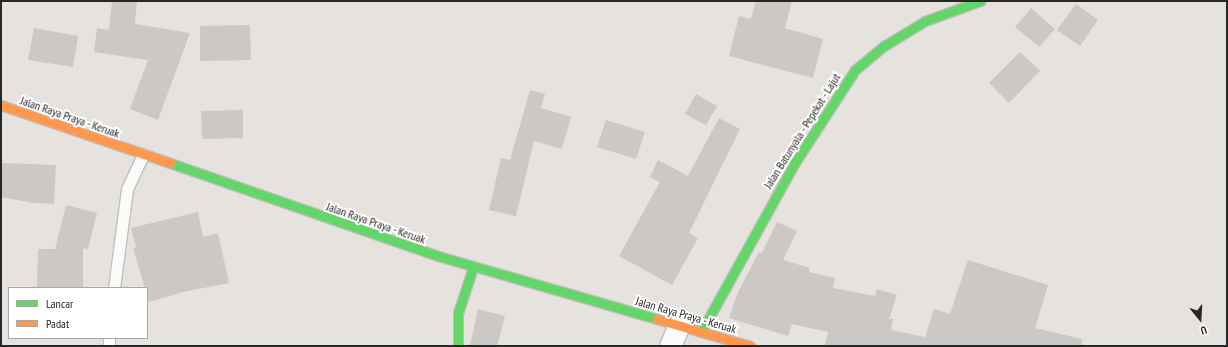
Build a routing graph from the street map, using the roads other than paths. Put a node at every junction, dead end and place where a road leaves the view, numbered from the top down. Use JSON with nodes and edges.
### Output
{"nodes":[{"id":1,"x":980,"y":1,"type":"edge"},
{"id":2,"x":1,"y":105,"type":"edge"},
{"id":3,"x":143,"y":154,"type":"junction"},
{"id":4,"x":473,"y":266,"type":"junction"},
{"id":5,"x":114,"y":287,"type":"edge"},
{"id":6,"x":679,"y":325,"type":"junction"},
{"id":7,"x":701,"y":332,"type":"junction"},
{"id":8,"x":458,"y":346,"type":"edge"},
{"id":9,"x":670,"y":346,"type":"edge"},
{"id":10,"x":750,"y":346,"type":"edge"}],
"edges":[{"from":1,"to":7,"type":"main road","name":"Jalan Batunyala - Pepekat - Lajut"},
{"from":2,"to":3,"type":"main road","name":"Jalan Raya Praya - Keruak"},
{"from":3,"to":4,"type":"main road","name":"Jalan Raya Praya - Keruak"},
{"from":3,"to":5,"type":"lane"},
{"from":4,"to":6,"type":"main road","name":"Jalan Raya Praya - Keruak"},
{"from":4,"to":8,"type":"main road"},
{"from":6,"to":7,"type":"main road","name":"Jalan Raya Praya - Keruak"},
{"from":6,"to":9,"type":"street"},
{"from":7,"to":10,"type":"main road","name":"Jalan Raya Praya - Keruak"}]}
